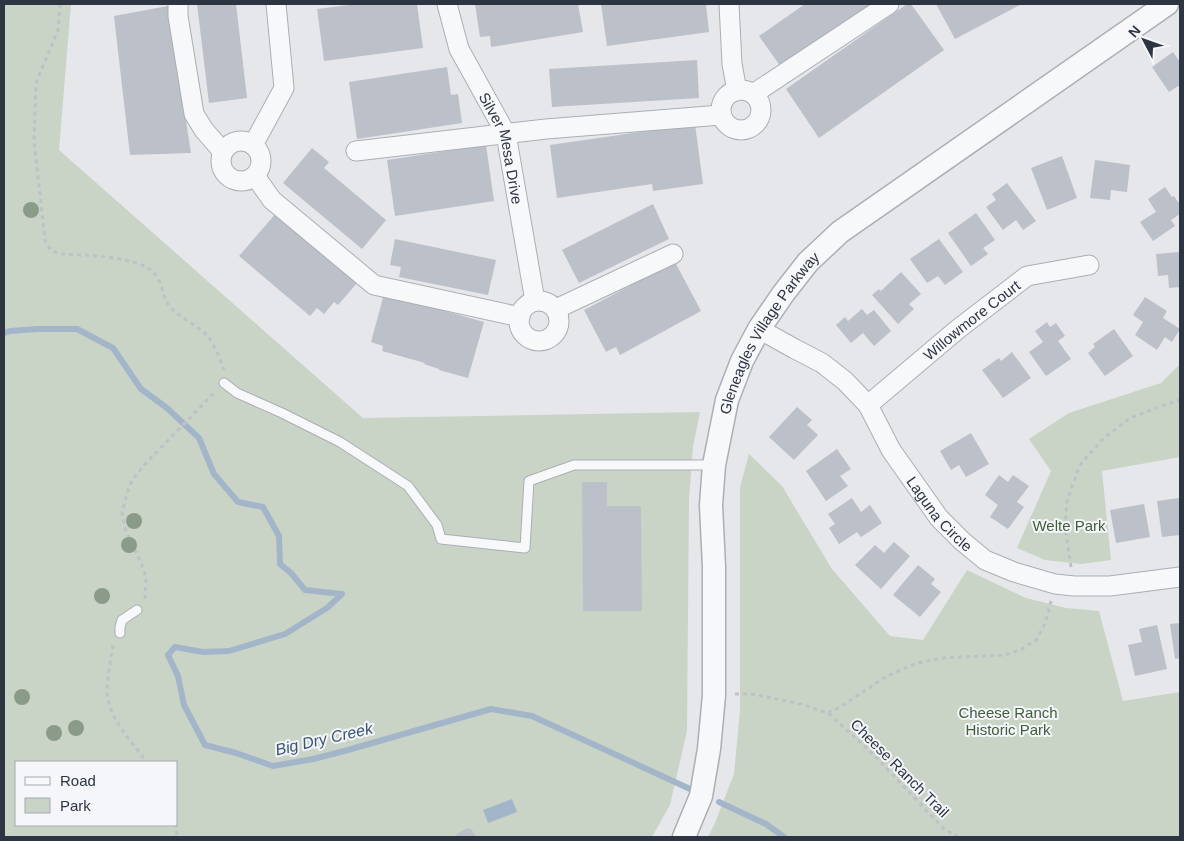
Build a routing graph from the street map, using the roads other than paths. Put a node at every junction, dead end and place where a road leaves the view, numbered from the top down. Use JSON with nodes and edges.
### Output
{"nodes":[{"id":1,"x":178,"y":4,"type":"edge"},
{"id":2,"x":276,"y":4,"type":"edge"},
{"id":3,"x":447,"y":4,"type":"edge"},
{"id":4,"x":729,"y":4,"type":"edge"},
{"id":5,"x":889,"y":4,"type":"edge"},
{"id":6,"x":1167,"y":4,"type":"edge"},
{"id":7,"x":745,"y":92,"type":"junction"},
{"id":8,"x":721,"y":115,"type":"junction"},
{"id":9,"x":506,"y":134,"type":"junction"},
{"id":10,"x":253,"y":145,"type":"junction"},
{"id":11,"x":356,"y":151,"type":"dead end"},
{"id":12,"x":223,"y":152,"type":"junction"},
{"id":13,"x":255,"y":176,"type":"junction"},
{"id":14,"x":673,"y":254,"type":"dead end"},
{"id":15,"x":1089,"y":265,"type":"dead end"},
{"id":16,"x":535,"y":301,"type":"junction"},
{"id":17,"x":556,"y":309,"type":"junction"},
{"id":18,"x":520,"y":318,"type":"junction"},
{"id":19,"x":760,"y":329,"type":"junction"},
{"id":20,"x":224,"y":383,"type":"road end"},
{"id":21,"x":868,"y":405,"type":"junction"},
{"id":22,"x":714,"y":465,"type":"junction"},
{"id":23,"x":1180,"y":577,"type":"edge"},
{"id":24,"x":137,"y":610,"type":"dead end"},
{"id":25,"x":120,"y":633,"type":"dead end"},
{"id":26,"x":684,"y":837,"type":"edge"}],
"edges":[{"from":1,"to":12,"type":"street"},
{"from":2,"to":10,"type":"street"},
{"from":3,"to":9,"type":"street","name":"Silver Mesa Drive"},
{"from":4,"to":7,"type":"street"},
{"from":5,"to":7,"type":"street"},
{"from":6,"to":19,"type":"street","name":"Gleneagles Village Parkway"},
{"from":7,"to":8,"type":"street"},
{"from":7,"to":8,"type":"street"},
{"from":8,"to":9,"type":"street"},
{"from":9,"to":11,"type":"street"},
{"from":9,"to":16,"type":"street","name":"Silver Mesa Drive"},
{"from":10,"to":12,"type":"street"},
{"from":10,"to":13,"type":"street"},
{"from":12,"to":13,"type":"street"},
{"from":13,"to":18,"type":"street"},
{"from":14,"to":17,"type":"street"},
{"from":15,"to":21,"type":"street","name":"Willowmore Court"},
{"from":16,"to":17,"type":"street"},
{"from":16,"to":18,"type":"street"},
{"from":17,"to":18,"type":"street"},
{"from":19,"to":21,"type":"street","name":"Laguna Circle"},
{"from":19,"to":22,"type":"street","name":"Gleneagles Village Parkway"},
{"from":20,"to":22,"type":"lane"},
{"from":21,"to":23,"type":"street","name":"Laguna Circle"},
{"from":22,"to":26,"type":"street","name":"Gleneagles Village Parkway"},
{"from":24,"to":25,"type":"lane"}]}
